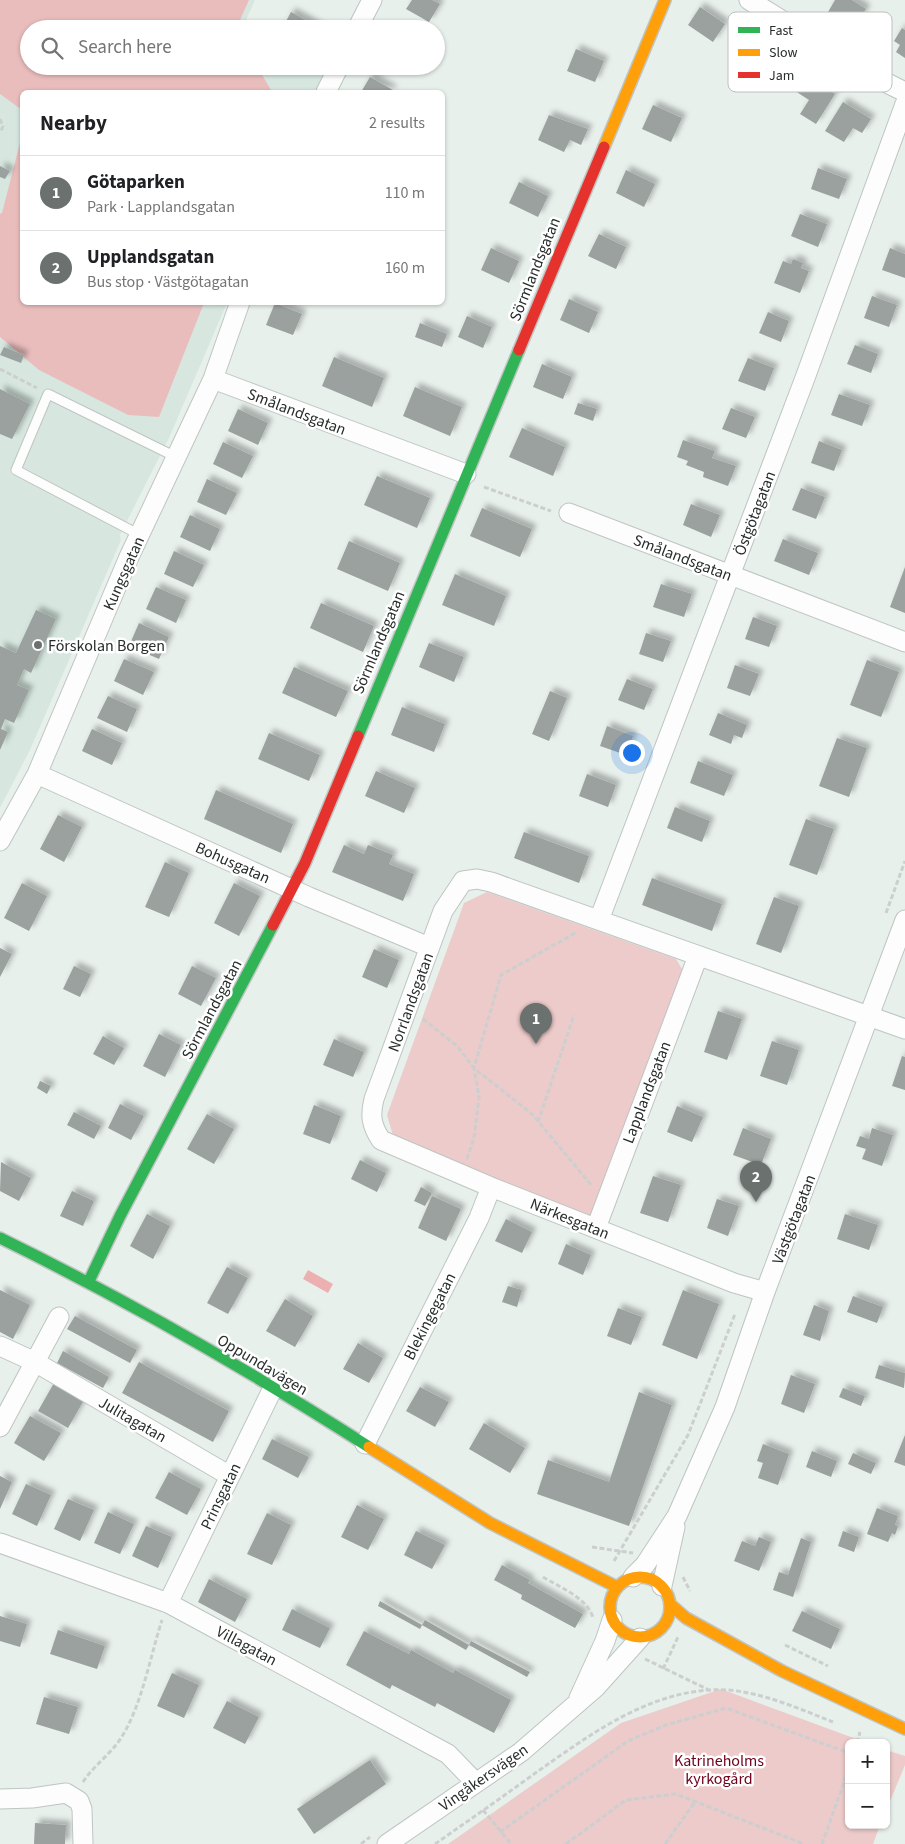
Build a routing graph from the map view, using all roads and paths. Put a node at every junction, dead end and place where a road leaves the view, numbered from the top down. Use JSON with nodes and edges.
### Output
{"nodes":[{"id":1,"x":372,"y":0,"type":"edge"},
{"id":2,"x":665,"y":0,"type":"edge"},
{"id":3,"x":749,"y":0,"type":"edge"},
{"id":4,"x":768,"y":12,"type":"edge"},
{"id":5,"x":362,"y":20,"type":"edge"},
{"id":6,"x":334,"y":75,"type":"edge"},
{"id":7,"x":892,"y":86,"type":"edge"},
{"id":8,"x":327,"y":90,"type":"edge"},
{"id":9,"x":905,"y":92,"type":"edge"},
{"id":10,"x":905,"y":104,"type":"edge"},
{"id":11,"x":0,"y":120,"type":"edge"},
{"id":12,"x":0,"y":133,"type":"edge"},
{"id":13,"x":239,"y":305,"type":"edge"},
{"id":14,"x":0,"y":369,"type":"edge"},
{"id":15,"x":213,"y":379,"type":"junction"},
{"id":16,"x":48,"y":394,"type":"junction"},
{"id":17,"x":176,"y":457,"type":"junction"},
{"id":18,"x":464,"y":477,"type":"junction"},
{"id":19,"x":569,"y":513,"type":"joint"},
{"id":20,"x":140,"y":535,"type":"junction"},
{"id":21,"x":730,"y":575,"type":"junction"},
{"id":22,"x":905,"y":642,"type":"edge"},
{"id":23,"x":37,"y":774,"type":"junction"},
{"id":24,"x":0,"y":841,"type":"edge"},
{"id":25,"x":905,"y":861,"type":"edge"},
{"id":26,"x":291,"y":888,"type":"junction"},
{"id":27,"x":884,"y":917,"type":"dead end"},
{"id":28,"x":599,"y":920,"type":"junction"},
{"id":29,"x":905,"y":920,"type":"edge"},
{"id":30,"x":429,"y":947,"type":"junction"},
{"id":31,"x":698,"y":956,"type":"junction"},
{"id":32,"x":407,"y":1010,"type":"junction"},
{"id":33,"x":574,"y":1015,"type":"dead end"},
{"id":34,"x":868,"y":1015,"type":"junction"},
{"id":35,"x":905,"y":1029,"type":"edge"},
{"id":36,"x":474,"y":1068,"type":"junction"},
{"id":37,"x":538,"y":1122,"type":"junction"},
{"id":38,"x":379,"y":1138,"type":"joint"},
{"id":39,"x":462,"y":1175,"type":"junction"},
{"id":40,"x":491,"y":1187,"type":"junction"},
{"id":41,"x":605,"y":1202,"type":"junction"},
{"id":42,"x":596,"y":1228,"type":"junction"},
{"id":43,"x":0,"y":1238,"type":"edge"},
{"id":44,"x":90,"y":1282,"type":"junction"},
{"id":45,"x":746,"y":1286,"type":"junction"},
{"id":46,"x":765,"y":1292,"type":"junction"},
{"id":47,"x":59,"y":1317,"type":"dead end"},
{"id":48,"x":0,"y":1346,"type":"edge"},
{"id":49,"x":36,"y":1362,"type":"junction"},
{"id":50,"x":273,"y":1388,"type":"junction"},
{"id":51,"x":0,"y":1427,"type":"edge"},
{"id":52,"x":365,"y":1444,"type":"junction"},
{"id":53,"x":230,"y":1476,"type":"junction"},
{"id":54,"x":677,"y":1516,"type":"junction"},
{"id":55,"x":503,"y":1530,"type":"junction"},
{"id":56,"x":0,"y":1543,"type":"edge"},
{"id":57,"x":620,"y":1550,"type":"dead end"},
{"id":58,"x":678,"y":1572,"type":"dead end"},
{"id":59,"x":564,"y":1574,"type":"dead end"},
{"id":60,"x":625,"y":1582,"type":"junction"},
{"id":61,"x":662,"y":1586,"type":"junction"},
{"id":62,"x":690,"y":1595,"type":"dead end"},
{"id":63,"x":601,"y":1600,"type":"dead end"},
{"id":64,"x":168,"y":1603,"type":"junction"},
{"id":65,"x":671,"y":1605,"type":"junction"},
{"id":66,"x":588,"y":1608,"type":"dead end"},
{"id":67,"x":606,"y":1618,"type":"junction"},
{"id":68,"x":660,"y":1631,"type":"junction"},
{"id":69,"x":680,"y":1634,"type":"joint"},
{"id":70,"x":640,"y":1638,"type":"junction"},
{"id":71,"x":707,"y":1644,"type":"dead end"},
{"id":72,"x":782,"y":1671,"type":"junction"},
{"id":73,"x":710,"y":1690,"type":"junction"},
{"id":74,"x":575,"y":1706,"type":"junction"},
{"id":75,"x":835,"y":1723,"type":"dead end"},
{"id":76,"x":852,"y":1729,"type":"dead end"},
{"id":77,"x":905,"y":1729,"type":"edge"},
{"id":78,"x":860,"y":1732,"type":"junction"},
{"id":79,"x":867,"y":1735,"type":"dead end"},
{"id":80,"x":858,"y":1739,"type":"edge"},
{"id":81,"x":845,"y":1752,"type":"edge"},
{"id":82,"x":845,"y":1779,"type":"edge"},
{"id":83,"x":84,"y":1782,"type":"dead end"},
{"id":84,"x":475,"y":1782,"type":"junction"},
{"id":85,"x":0,"y":1798,"type":"edge"},
{"id":86,"x":695,"y":1801,"type":"junction"},
{"id":87,"x":483,"y":1810,"type":"junction"},
{"id":88,"x":500,"y":1832,"type":"junction"},
{"id":89,"x":382,"y":1838,"type":"edge"},
{"id":90,"x":83,"y":1844,"type":"edge"},
{"id":91,"x":361,"y":1844,"type":"edge"},
{"id":92,"x":435,"y":1844,"type":"edge"},
{"id":93,"x":511,"y":1844,"type":"edge"},
{"id":94,"x":566,"y":1844,"type":"edge"},
{"id":95,"x":665,"y":1844,"type":"edge"},
{"id":96,"x":804,"y":1844,"type":"edge"},
{"id":97,"x":822,"y":1844,"type":"edge"}],
"edges":[{"from":1,"to":5,"type":"street"},
{"from":2,"to":18,"type":"street","name":"Sörmlandsgatan"},
{"from":3,"to":4,"type":"street"},
{"from":6,"to":8,"type":"street"},
{"from":7,"to":9,"type":"street"},
{"from":10,"to":21,"type":"street","name":"Östgötagatan"},
{"from":11,"to":12,"type":"path"},
{"from":13,"to":15,"type":"street","name":"Kungsgatan"},
{"from":14,"to":16,"type":"path"},
{"from":15,"to":17,"type":"street","name":"Kungsgatan"},
{"from":15,"to":18,"type":"street","name":"Smålandsgatan"},
{"from":16,"to":17,"type":"lane"},
{"from":16,"to":20,"type":"lane"},
{"from":17,"to":20,"type":"street","name":"Kungsgatan"},
{"from":18,"to":19,"type":"path"},
{"from":18,"to":26,"type":"street","name":"Sörmlandsgatan"},
{"from":19,"to":21,"type":"street","name":"Smålandsgatan"},
{"from":20,"to":23,"type":"street","name":"Kungsgatan"},
{"from":21,"to":22,"type":"street","name":"Smålandsgatan"},
{"from":21,"to":28,"type":"street","name":"Östgötagatan"},
{"from":23,"to":24,"type":"street","name":"Kungsgatan"},
{"from":23,"to":26,"type":"street","name":"Bohusgatan"},
{"from":25,"to":27,"type":"path"},
{"from":26,"to":30,"type":"street","name":"Bohusgatan"},
{"from":26,"to":44,"type":"street","name":"Sörmlandsgatan"},
{"from":28,"to":30,"type":"street","name":"Norrlandsgatan"},
{"from":28,"to":31,"type":"street"},
{"from":28,"to":36,"type":"path"},
{"from":29,"to":34,"type":"street","name":"Västgötagatan"},
{"from":30,"to":32,"type":"street","name":"Norrlandsgatan"},
{"from":31,"to":34,"type":"street"},
{"from":31,"to":41,"type":"street","name":"Lapplandsgatan"},
{"from":32,"to":36,"type":"path"},
{"from":32,"to":38,"type":"street","name":"Norrlandsgatan"},
{"from":33,"to":37,"type":"path"},
{"from":34,"to":35,"type":"street"},
{"from":34,"to":46,"type":"street","name":"Västgötagatan"},
{"from":36,"to":37,"type":"path"},
{"from":36,"to":39,"type":"path"},
{"from":37,"to":41,"type":"path"},
{"from":38,"to":39,"type":"street","name":"Närkesgatan"},
{"from":39,"to":40,"type":"street","name":"Närkesgatan"},
{"from":40,"to":42,"type":"street","name":"Närkesgatan"},
{"from":40,"to":52,"type":"street","name":"Blekingegatan"},
{"from":41,"to":42,"type":"street","name":"Lapplandsgatan"},
{"from":42,"to":45,"type":"street","name":"Närkesgatan"},
{"from":43,"to":44,"type":"street","name":"Oppundavägen"},
{"from":44,"to":50,"type":"street","name":"Oppundavägen"},
{"from":45,"to":46,"type":"street","name":"Närkesgatan"},
{"from":45,"to":57,"type":"path"},
{"from":46,"to":54,"type":"street","name":"Västgötagatan"},
{"from":47,"to":49,"type":"street"},
{"from":48,"to":49,"type":"street","name":"Julitagatan"},
{"from":49,"to":51,"type":"street"},
{"from":49,"to":53,"type":"street","name":"Julitagatan"},
{"from":50,"to":52,"type":"street","name":"Oppundavägen"},
{"from":50,"to":53,"type":"street","name":"Prinsgatan"},
{"from":52,"to":55,"type":"street","name":"Oppundavägen"},
{"from":53,"to":64,"type":"street","name":"Prinsgatan"},
{"from":54,"to":60,"type":"street","name":"Västgötagatan"},
{"from":54,"to":61,"type":"street","name":"Västgötagatan"},
{"from":55,"to":59,"type":"street","name":"Oppundavägen"},
{"from":55,"to":60,"type":"street","name":"Oppundavägen"},
{"from":56,"to":64,"type":"street","name":"Villagatan"},
{"from":58,"to":62,"type":"path"},
{"from":60,"to":61,"type":"street"},
{"from":60,"to":67,"type":"street","name":"Vingåkersvägen"},
{"from":61,"to":65,"type":"street"},
{"from":63,"to":67,"type":"street"},
{"from":64,"to":83,"type":"path"},
{"from":64,"to":84,"type":"street","name":"Villagatan"},
{"from":65,"to":68,"type":"street"},
{"from":65,"to":72,"type":"street"},
{"from":66,"to":67,"type":"path"},
{"from":67,"to":70,"type":"street"},
{"from":67,"to":74,"type":"street","name":"Vingåkersvägen"},
{"from":68,"to":69,"type":"street","name":"Vingåkersvägen"},
{"from":68,"to":70,"type":"street","name":"Vingåkersvägen"},
{"from":69,"to":73,"type":"path"},
{"from":70,"to":74,"type":"street","name":"Vingåkersvägen"},
{"from":71,"to":72,"type":"street"},
{"from":72,"to":77,"type":"street"},
{"from":73,"to":75,"type":"path"},
{"from":73,"to":87,"type":"path"},
{"from":74,"to":84,"type":"street","name":"Vingåkersvägen"},
{"from":76,"to":78,"type":"path"},
{"from":78,"to":79,"type":"path"},
{"from":78,"to":80,"type":"path"},
{"from":81,"to":88,"type":"path"},
{"from":82,"to":97,"type":"path"},
{"from":84,"to":89,"type":"street","name":"Vingåkersvägen"},
{"from":85,"to":90,"type":"street"},
{"from":86,"to":94,"type":"path"},
{"from":86,"to":95,"type":"path"},
{"from":86,"to":96,"type":"path"},
{"from":87,"to":88,"type":"path"},
{"from":87,"to":92,"type":"path"},
{"from":88,"to":93,"type":"path"},
{"from":89,"to":91,"type":"path"}]}
